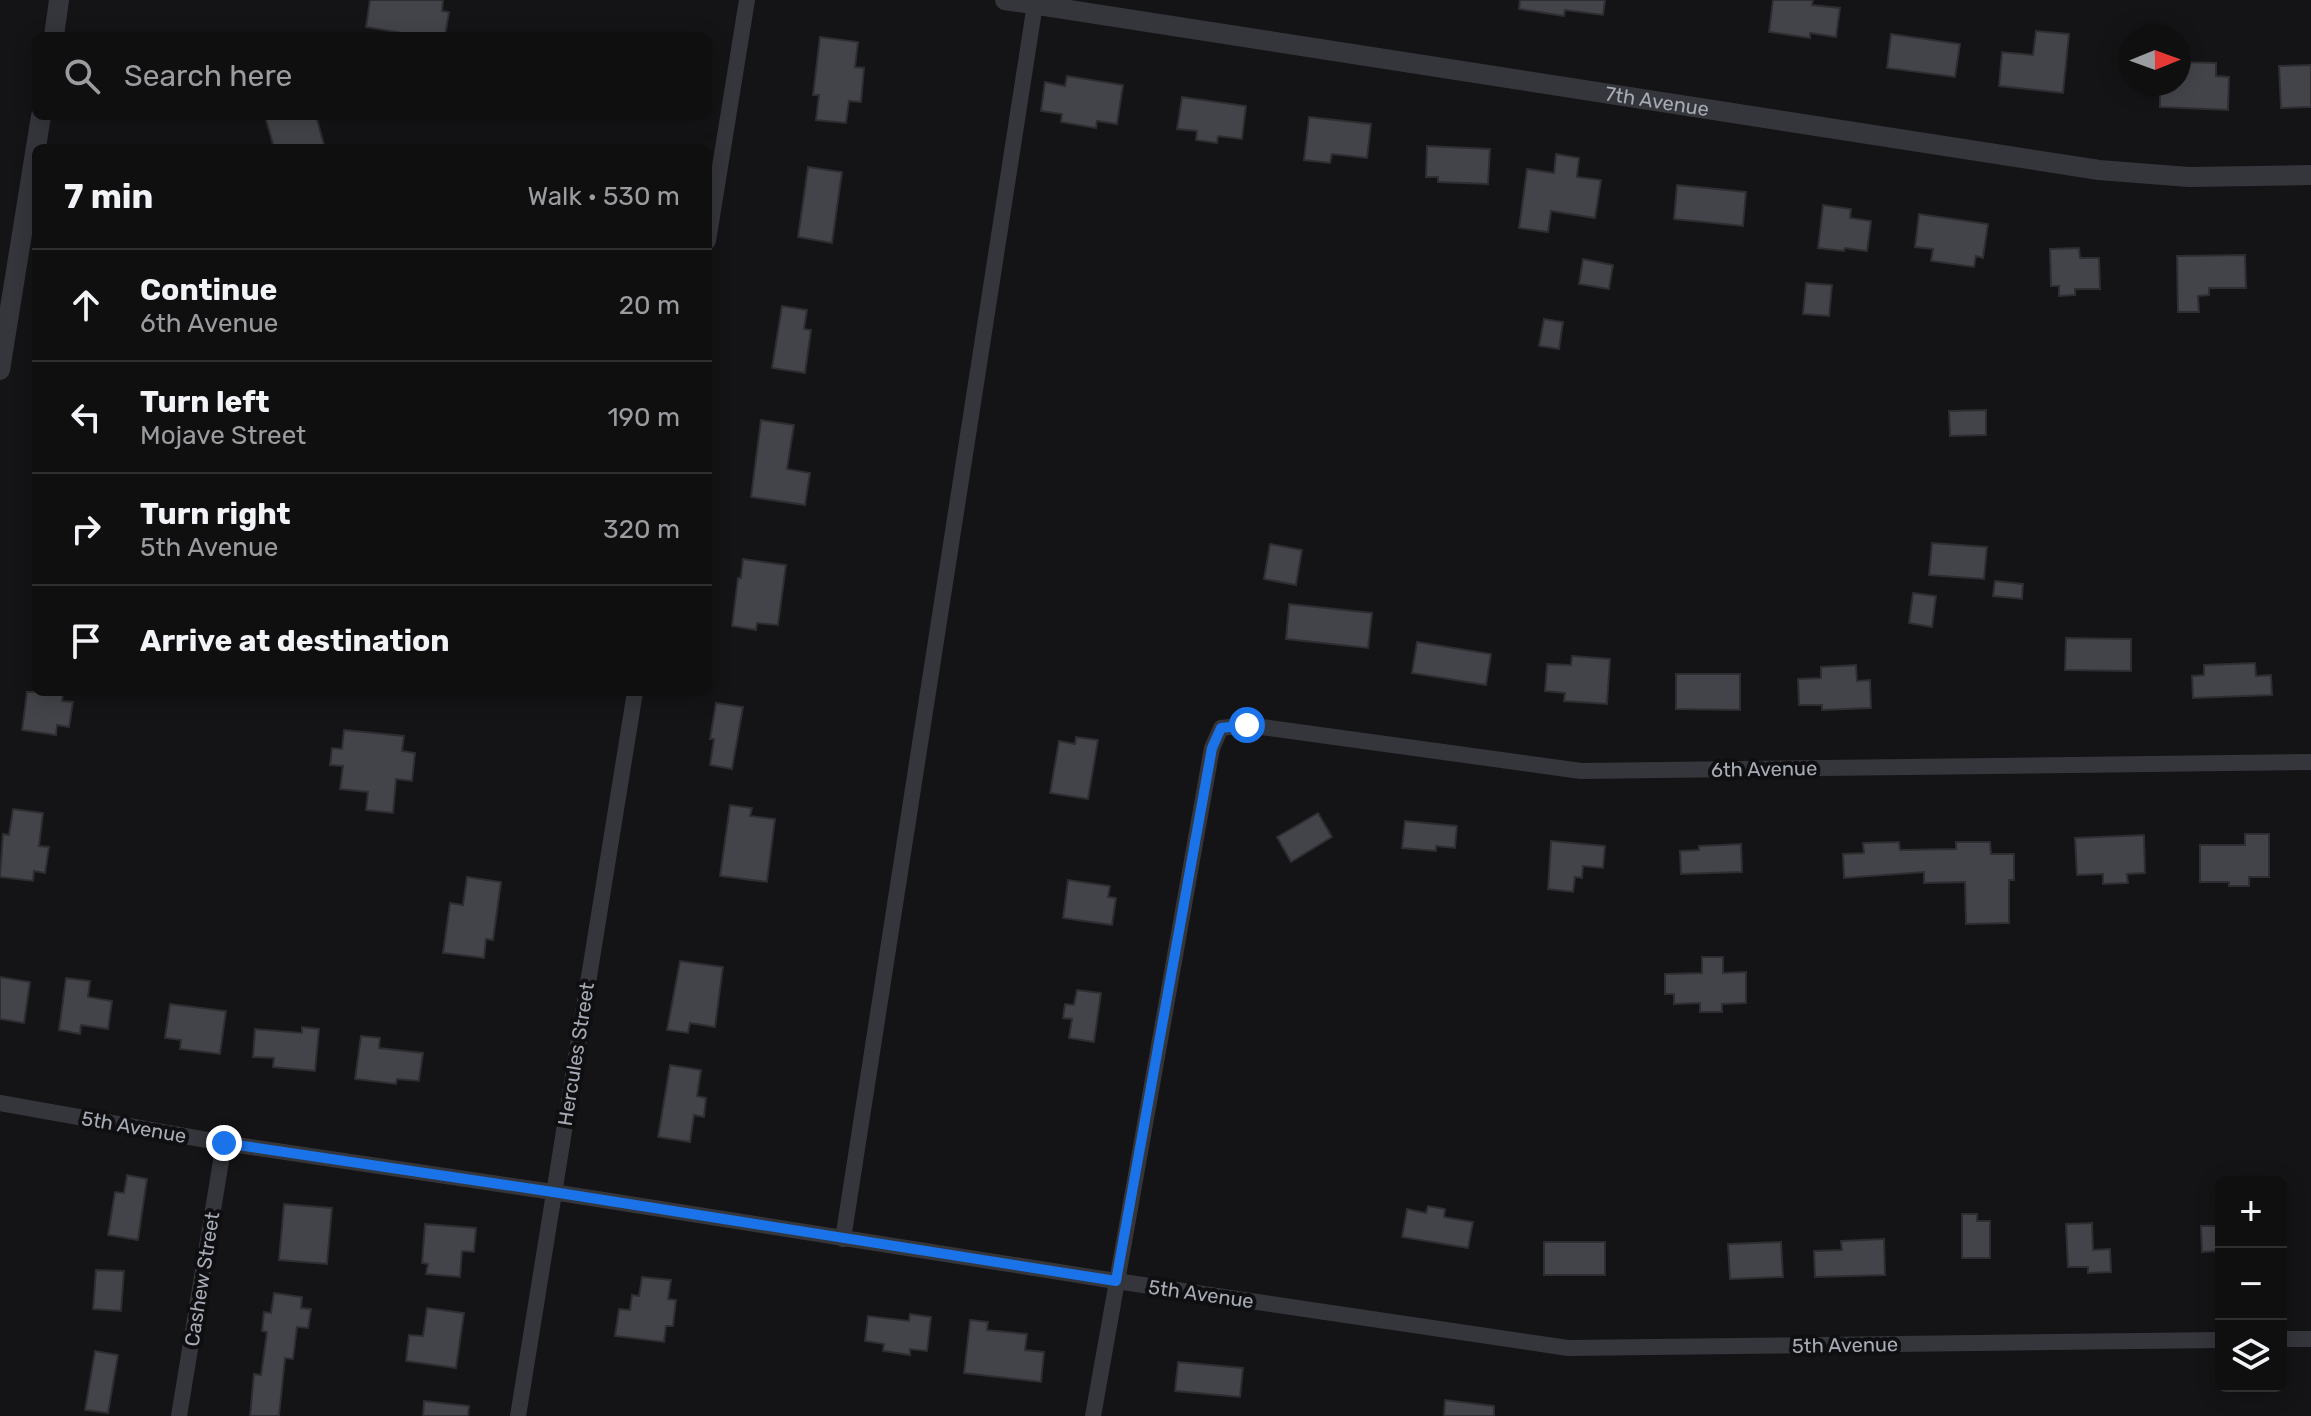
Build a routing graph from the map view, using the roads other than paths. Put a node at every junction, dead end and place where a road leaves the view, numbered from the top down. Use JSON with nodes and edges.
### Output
{"nodes":[{"id":1,"x":59,"y":0,"type":"edge"},
{"id":2,"x":747,"y":0,"type":"edge"},
{"id":3,"x":1005,"y":0,"type":"edge"},
{"id":4,"x":1035,"y":4,"type":"junction"},
{"id":5,"x":55,"y":32,"type":"edge"},
{"id":6,"x":40,"y":120,"type":"edge"},
{"id":7,"x":36,"y":144,"type":"edge"},
{"id":8,"x":32,"y":172,"type":"edge"},
{"id":9,"x":2311,"y":175,"type":"edge"},
{"id":10,"x":712,"y":216,"type":"edge"},
{"id":11,"x":0,"y":370,"type":"edge"},
{"id":12,"x":634,"y":696,"type":"edge"},
{"id":13,"x":2311,"y":762,"type":"edge"},
{"id":14,"x":0,"y":1103,"type":"edge"},
{"id":15,"x":224,"y":1143,"type":"junction"},
{"id":16,"x":553,"y":1192,"type":"junction"},
{"id":17,"x":843,"y":1239,"type":"junction"},
{"id":18,"x":1116,"y":1281,"type":"junction"},
{"id":19,"x":2287,"y":1339,"type":"edge"},
{"id":20,"x":2311,"y":1339,"type":"edge"},
{"id":21,"x":2215,"y":1340,"type":"edge"},
{"id":22,"x":179,"y":1416,"type":"edge"},
{"id":23,"x":518,"y":1416,"type":"edge"},
{"id":24,"x":1093,"y":1416,"type":"edge"}],
"edges":[{"from":1,"to":5,"type":"street"},
{"from":2,"to":10,"type":"street"},
{"from":3,"to":4,"type":"street","name":"7th Avenue"},
{"from":4,"to":9,"type":"street","name":"7th Avenue"},
{"from":4,"to":17,"type":"street"},
{"from":6,"to":7,"type":"street"},
{"from":8,"to":11,"type":"street"},
{"from":12,"to":16,"type":"street","name":"Hercules Street"},
{"from":13,"to":18,"type":"street","name":"6th Avenue"},
{"from":14,"to":15,"type":"street","name":"5th Avenue"},
{"from":15,"to":16,"type":"street","name":"5th Avenue"},
{"from":15,"to":22,"type":"street","name":"Cashew Street"},
{"from":16,"to":17,"type":"street","name":"5th Avenue"},
{"from":16,"to":23,"type":"street","name":"Hercules Street"},
{"from":17,"to":18,"type":"street","name":"5th Avenue"},
{"from":18,"to":21,"type":"street","name":"5th Avenue"},
{"from":18,"to":24,"type":"street"},
{"from":19,"to":20,"type":"street"}]}
